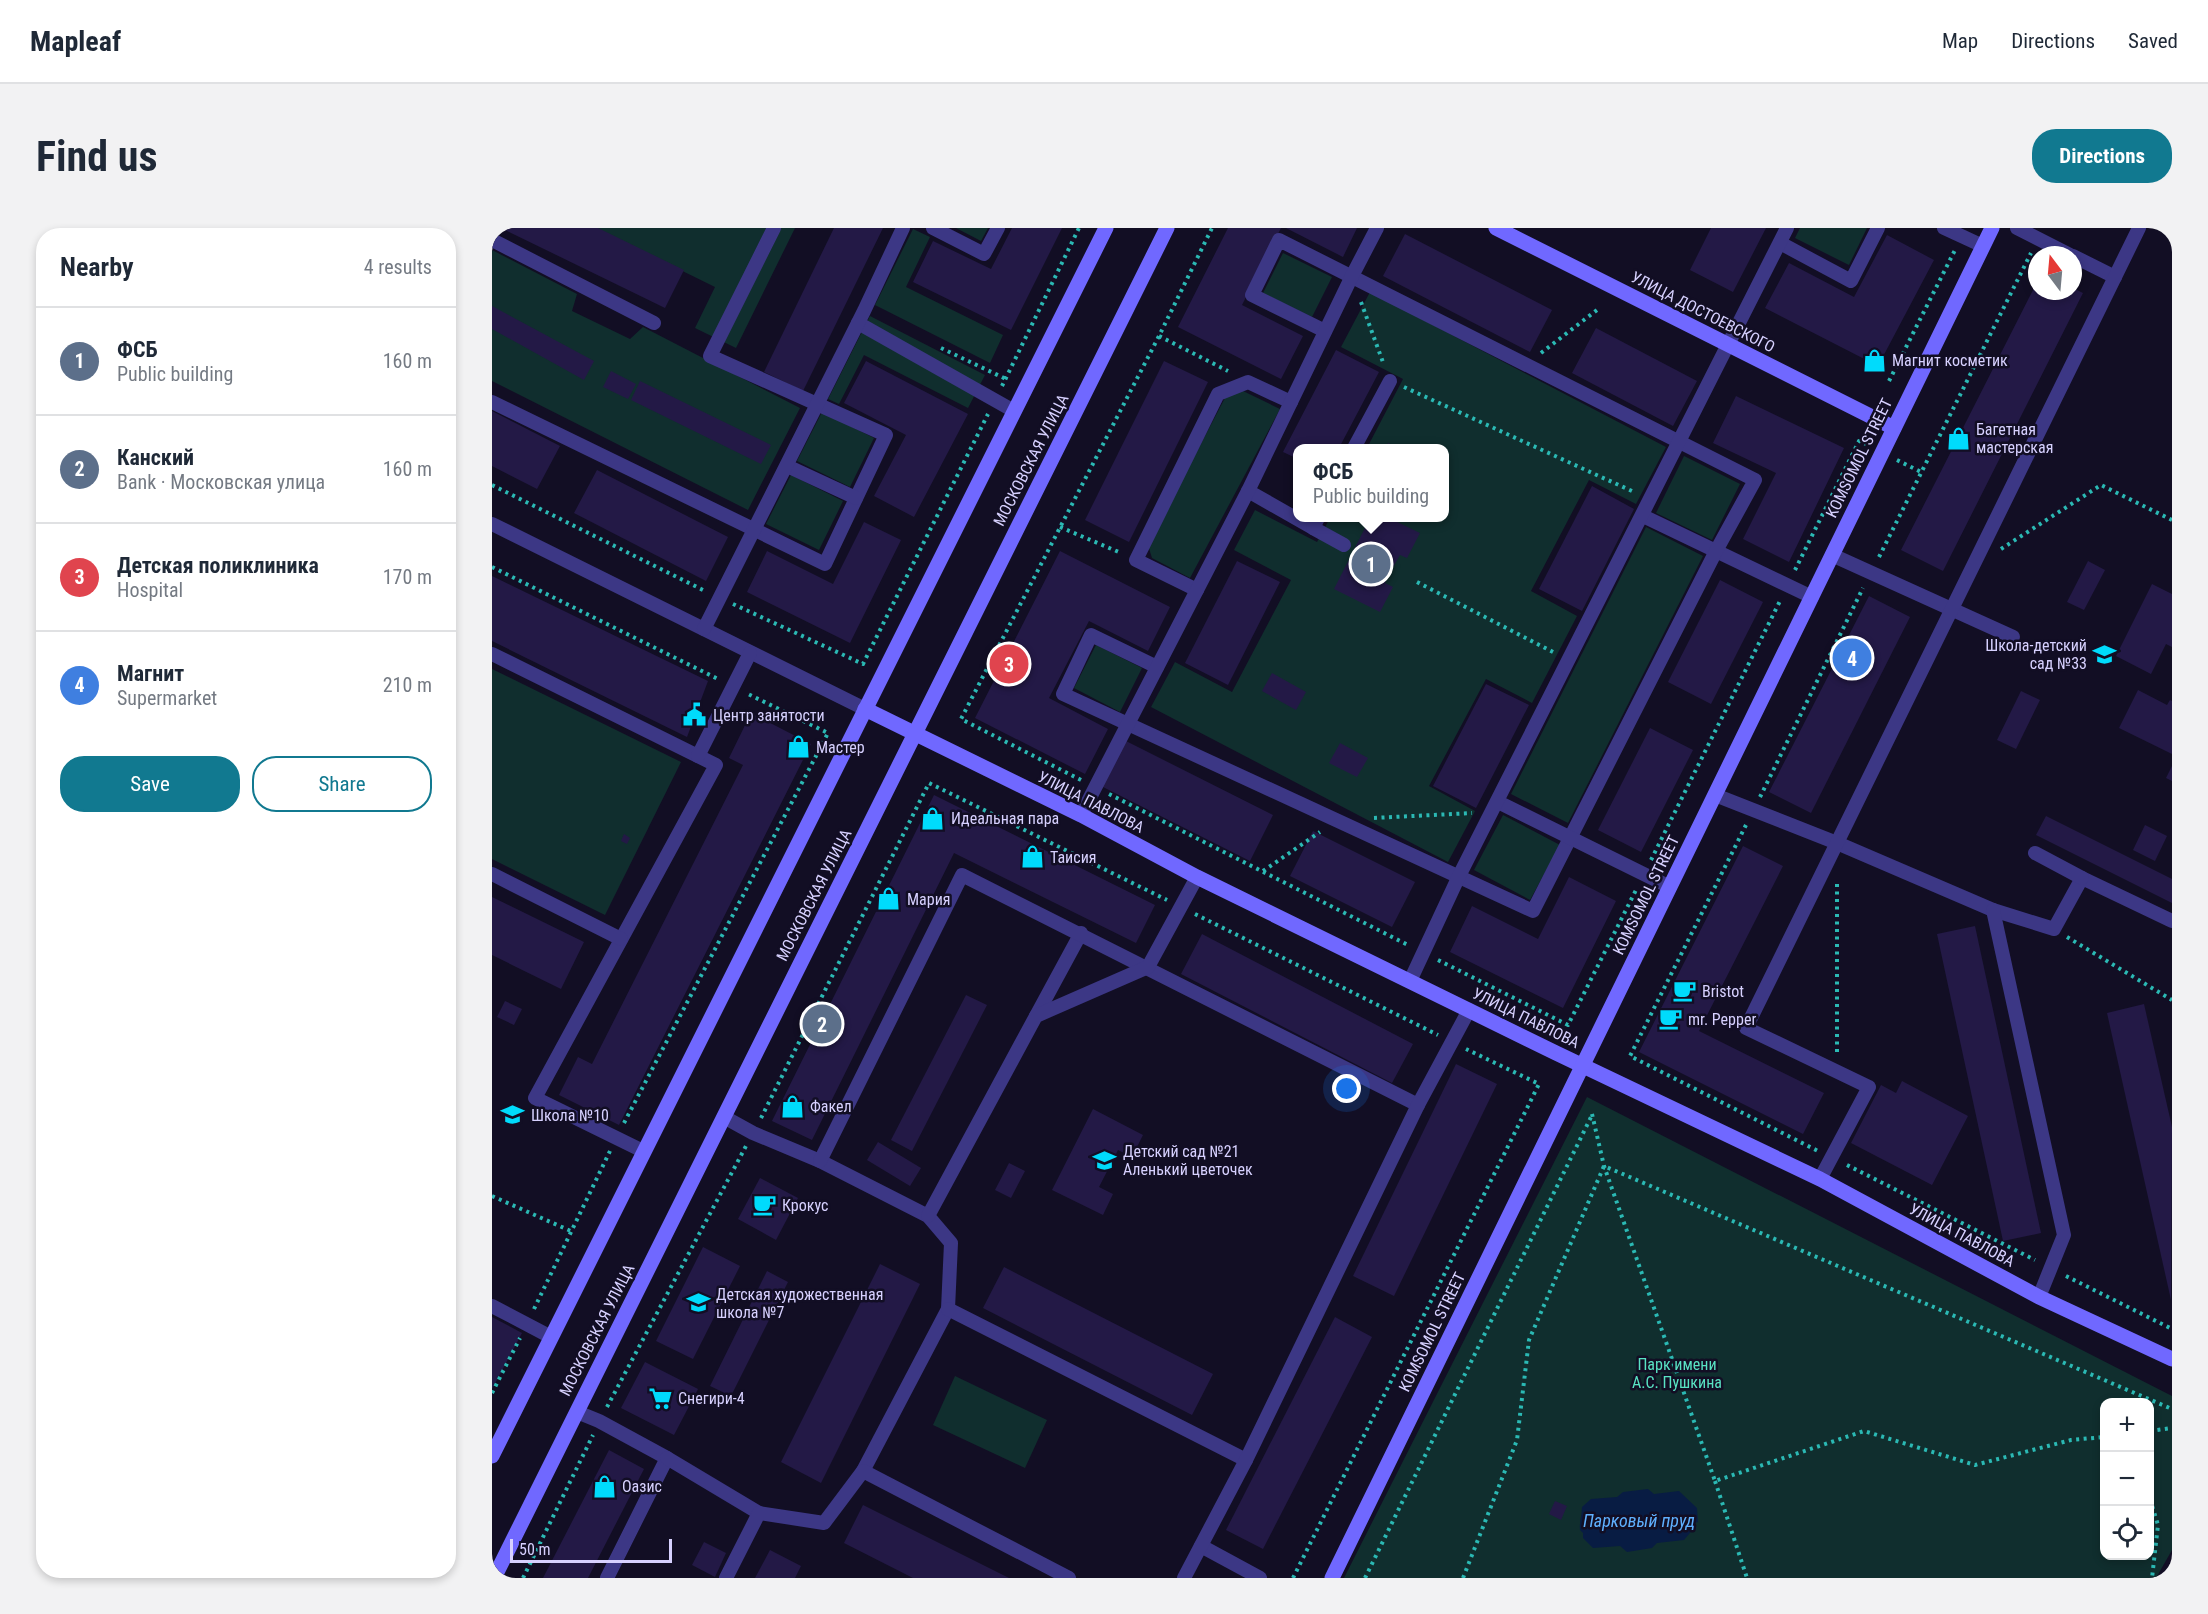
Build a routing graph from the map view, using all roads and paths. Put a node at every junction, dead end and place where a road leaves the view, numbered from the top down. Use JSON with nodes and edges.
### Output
{"nodes":[{"id":1,"x":774,"y":228,"type":"edge"},
{"id":2,"x":903,"y":228,"type":"edge"},
{"id":3,"x":933,"y":228,"type":"edge"},
{"id":4,"x":998,"y":228,"type":"edge"},
{"id":5,"x":1079,"y":228,"type":"edge"},
{"id":6,"x":1106,"y":228,"type":"edge"},
{"id":7,"x":1167,"y":228,"type":"edge"},
{"id":8,"x":1212,"y":228,"type":"edge"},
{"id":9,"x":1377,"y":228,"type":"edge"},
{"id":10,"x":1787,"y":228,"type":"edge"},
{"id":11,"x":1878,"y":228,"type":"edge"},
{"id":12,"x":1944,"y":228,"type":"edge"},
{"id":13,"x":1992,"y":228,"type":"edge"},
{"id":14,"x":2017,"y":228,"type":"edge"},
{"id":15,"x":2139,"y":228,"type":"edge"},
{"id":16,"x":1500,"y":229,"type":"edge"},
{"id":17,"x":1961,"y":236,"type":"junction"},
{"id":18,"x":2038,"y":239,"type":"junction"},
{"id":19,"x":492,"y":240,"type":"edge"},
{"id":20,"x":1780,"y":243,"type":"junction"},
{"id":21,"x":1983,"y":246,"type":"junction"},
{"id":22,"x":2052,"y":246,"type":"edge"},
{"id":23,"x":2082,"y":261,"type":"edge"},
{"id":24,"x":1352,"y":276,"type":"junction"},
{"id":25,"x":2115,"y":278,"type":"junction"},
{"id":26,"x":1597,"y":310,"type":"dead end"},
{"id":27,"x":654,"y":323,"type":"dead end"},
{"id":28,"x":858,"y":323,"type":"junction"},
{"id":29,"x":1325,"y":331,"type":"junction"},
{"id":30,"x":1159,"y":336,"type":"junction"},
{"id":31,"x":1729,"y":345,"type":"junction"},
{"id":32,"x":1526,"y":364,"type":"junction"},
{"id":33,"x":1390,"y":381,"type":"junction"},
{"id":34,"x":1889,"y":381,"type":"dead end"},
{"id":35,"x":1248,"y":382,"type":"junction"},
{"id":36,"x":995,"y":400,"type":"junction"},
{"id":37,"x":492,"y":402,"type":"edge"},
{"id":38,"x":1290,"y":402,"type":"junction"},
{"id":39,"x":818,"y":404,"type":"junction"},
{"id":40,"x":1014,"y":411,"type":"junction"},
{"id":41,"x":1894,"y":428,"type":"junction"},
{"id":42,"x":1859,"y":441,"type":"dead end"},
{"id":43,"x":1680,"y":442,"type":"junction"},
{"id":44,"x":1356,"y":444,"type":"edge"},
{"id":45,"x":787,"y":466,"type":"junction"},
{"id":46,"x":492,"y":485,"type":"edge"},
{"id":47,"x":1248,"y":491,"type":"junction"},
{"id":48,"x":856,"y":498,"type":"junction"},
{"id":49,"x":1651,"y":499,"type":"junction"},
{"id":50,"x":1293,"y":512,"type":"edge"},
{"id":51,"x":1643,"y":516,"type":"junction"},
{"id":52,"x":2172,"y":520,"type":"edge"},
{"id":53,"x":1315,"y":523,"type":"edge"},
{"id":54,"x":492,"y":524,"type":"edge"},
{"id":55,"x":1060,"y":527,"type":"junction"},
{"id":56,"x":755,"y":530,"type":"junction"},
{"id":57,"x":1344,"y":545,"type":"dead end"},
{"id":58,"x":1716,"y":551,"type":"junction"},
{"id":59,"x":1832,"y":555,"type":"junction"},
{"id":60,"x":1136,"y":560,"type":"junction"},
{"id":61,"x":492,"y":567,"type":"edge"},
{"id":62,"x":1973,"y":568,"type":"junction"},
{"id":63,"x":1871,"y":573,"type":"junction"},
{"id":64,"x":1417,"y":582,"type":"dead end"},
{"id":65,"x":1788,"y":585,"type":"junction"},
{"id":66,"x":1197,"y":590,"type":"junction"},
{"id":67,"x":1812,"y":597,"type":"junction"},
{"id":68,"x":721,"y":598,"type":"junction"},
{"id":69,"x":1952,"y":610,"type":"junction"},
{"id":70,"x":704,"y":629,"type":"junction"},
{"id":71,"x":2013,"y":637,"type":"dead end"},
{"id":72,"x":750,"y":653,"type":"dead end"},
{"id":73,"x":492,"y":654,"type":"edge"},
{"id":74,"x":1569,"y":661,"type":"junction"},
{"id":75,"x":1157,"y":667,"type":"junction"},
{"id":76,"x":733,"y":686,"type":"junction"},
{"id":77,"x":865,"y":709,"type":"junction"},
{"id":78,"x":1129,"y":724,"type":"junction"},
{"id":79,"x":915,"y":734,"type":"junction"},
{"id":80,"x":698,"y":756,"type":"junction"},
{"id":81,"x":1096,"y":787,"type":"junction"},
{"id":82,"x":1715,"y":795,"type":"junction"},
{"id":83,"x":1498,"y":802,"type":"junction"},
{"id":84,"x":1753,"y":810,"type":"junction"},
{"id":85,"x":1081,"y":815,"type":"junction"},
{"id":86,"x":1571,"y":837,"type":"junction"},
{"id":87,"x":1838,"y":843,"type":"junction"},
{"id":88,"x":2035,"y":853,"type":"dead end"},
{"id":89,"x":1644,"y":873,"type":"junction"},
{"id":90,"x":492,"y":874,"type":"edge"},
{"id":91,"x":1197,"y":876,"type":"junction"},
{"id":92,"x":1459,"y":876,"type":"junction"},
{"id":93,"x":1837,"y":878,"type":"dead end"},
{"id":94,"x":2082,"y":878,"type":"junction"},
{"id":95,"x":1670,"y":887,"type":"junction"},
{"id":96,"x":1181,"y":907,"type":"junction"},
{"id":97,"x":1993,"y":910,"type":"junction"},
{"id":98,"x":2172,"y":921,"type":"edge"},
{"id":99,"x":2054,"y":929,"type":"junction"},
{"id":100,"x":1081,"y":933,"type":"junction"},
{"id":101,"x":621,"y":939,"type":"junction"},
{"id":102,"x":1423,"y":952,"type":"junction"},
{"id":103,"x":1148,"y":967,"type":"junction"},
{"id":104,"x":1410,"y":981,"type":"junction"},
{"id":105,"x":2172,"y":1000,"type":"edge"},
{"id":106,"x":1469,"y":1010,"type":"junction"},
{"id":107,"x":1036,"y":1016,"type":"junction"},
{"id":108,"x":1452,"y":1042,"type":"junction"},
{"id":109,"x":1583,"y":1065,"type":"junction"},
{"id":110,"x":1837,"y":1072,"type":"junction"},
{"id":111,"x":1418,"y":1105,"type":"junction"},
{"id":112,"x":724,"y":1117,"type":"junction"},
{"id":113,"x":753,"y":1133,"type":"junction"},
{"id":114,"x":616,"y":1138,"type":"junction"},
{"id":115,"x":643,"y":1151,"type":"junction"},
{"id":116,"x":1831,"y":1158,"type":"junction"},
{"id":117,"x":820,"y":1161,"type":"junction"},
{"id":118,"x":1604,"y":1166,"type":"junction"},
{"id":119,"x":1820,"y":1179,"type":"junction"},
{"id":120,"x":492,"y":1196,"type":"edge"},
{"id":121,"x":928,"y":1216,"type":"junction"},
{"id":122,"x":573,"y":1232,"type":"junction"},
{"id":123,"x":2051,"y":1268,"type":"junction"},
{"id":124,"x":2039,"y":1297,"type":"junction"},
{"id":125,"x":492,"y":1306,"type":"edge"},
{"id":126,"x":948,"y":1309,"type":"junction"},
{"id":127,"x":527,"y":1324,"type":"junction"},
{"id":128,"x":2172,"y":1329,"type":"edge"},
{"id":129,"x":551,"y":1337,"type":"junction"},
{"id":130,"x":2172,"y":1359,"type":"edge"},
{"id":131,"x":492,"y":1393,"type":"edge"},
{"id":132,"x":2172,"y":1409,"type":"edge"},
{"id":133,"x":577,"y":1412,"type":"junction"},
{"id":134,"x":599,"y":1421,"type":"junction"},
{"id":135,"x":2172,"y":1428,"type":"edge"},
{"id":136,"x":2154,"y":1430,"type":"edge"},
{"id":137,"x":2100,"y":1437,"type":"edge"},
{"id":138,"x":492,"y":1456,"type":"edge"},
{"id":139,"x":667,"y":1458,"type":"junction"},
{"id":140,"x":1246,"y":1460,"type":"junction"},
{"id":141,"x":863,"y":1471,"type":"junction"},
{"id":142,"x":1715,"y":1481,"type":"junction"},
{"id":143,"x":2152,"y":1506,"type":"edge"},
{"id":144,"x":759,"y":1513,"type":"junction"},
{"id":145,"x":1201,"y":1546,"type":"junction"},
{"id":146,"x":494,"y":1578,"type":"edge"},
{"id":147,"x":523,"y":1578,"type":"edge"},
{"id":148,"x":607,"y":1578,"type":"edge"},
{"id":149,"x":726,"y":1578,"type":"edge"},
{"id":150,"x":1069,"y":1578,"type":"edge"},
{"id":151,"x":1184,"y":1578,"type":"edge"},
{"id":152,"x":1260,"y":1578,"type":"edge"},
{"id":153,"x":1293,"y":1578,"type":"edge"},
{"id":154,"x":1332,"y":1578,"type":"edge"},
{"id":155,"x":1365,"y":1578,"type":"edge"},
{"id":156,"x":1463,"y":1578,"type":"edge"},
{"id":157,"x":1747,"y":1578,"type":"edge"},
{"id":158,"x":2152,"y":1578,"type":"edge"}],
"edges":[{"from":1,"to":39,"type":"lane"},
{"from":2,"to":28,"type":"lane"},
{"from":3,"to":4,"type":"lane"},
{"from":5,"to":36,"type":"path"},
{"from":6,"to":40,"type":"street"},
{"from":7,"to":79,"type":"street","name":"МОСКОВСКАЯ УЛИЦА"},
{"from":8,"to":30,"type":"path"},
{"from":9,"to":24,"type":"lane"},
{"from":10,"to":20,"type":"lane"},
{"from":11,"to":20,"type":"lane"},
{"from":12,"to":17,"type":"lane"},
{"from":13,"to":21,"type":"street","name":"KOMSOMOL STREET"},
{"from":14,"to":18,"type":"lane"},
{"from":15,"to":25,"type":"lane"},
{"from":16,"to":31,"type":"street","name":"УЛИЦА ДОСТОЕВСКОГО"},
{"from":17,"to":21,"type":"lane"},
{"from":17,"to":34,"type":"path"},
{"from":18,"to":22,"type":"lane"},
{"from":18,"to":63,"type":"path"},
{"from":19,"to":27,"type":"lane"},
{"from":20,"to":31,"type":"lane"},
{"from":21,"to":41,"type":"street","name":"KOMSOMOL STREET"},
{"from":23,"to":25,"type":"lane"},
{"from":24,"to":29,"type":"lane"},
{"from":24,"to":29,"type":"lane"},
{"from":24,"to":32,"type":"lane"},
{"from":24,"to":33,"type":"path"},
{"from":25,"to":62,"type":"lane"},
{"from":26,"to":32,"type":"path"},
{"from":28,"to":36,"type":"lane"},
{"from":28,"to":39,"type":"lane"},
{"from":29,"to":38,"type":"lane"},
{"from":30,"to":35,"type":"path"},
{"from":30,"to":55,"type":"path"},
{"from":31,"to":41,"type":"street","name":"УЛИЦА ДОСТОЕВСКОГО"},
{"from":31,"to":43,"type":"lane"},
{"from":32,"to":43,"type":"lane"},
{"from":33,"to":44,"type":"lane"},
{"from":33,"to":49,"type":"path"},
{"from":35,"to":38,"type":"lane"},
{"from":35,"to":60,"type":"lane"},
{"from":36,"to":40,"type":"lane"},
{"from":36,"to":68,"type":"path"},
{"from":37,"to":56,"type":"lane"},
{"from":38,"to":47,"type":"lane"},
{"from":39,"to":45,"type":"lane"},
{"from":39,"to":48,"type":"lane"},
{"from":40,"to":77,"type":"street"},
{"from":41,"to":59,"type":"street","name":"KOMSOMOL STREET"},
{"from":42,"to":65,"type":"path"},
{"from":43,"to":49,"type":"lane"},
{"from":43,"to":58,"type":"lane"},
{"from":45,"to":48,"type":"lane"},
{"from":45,"to":56,"type":"lane"},
{"from":46,"to":68,"type":"path"},
{"from":47,"to":50,"type":"lane"},
{"from":47,"to":66,"type":"lane"},
{"from":48,"to":56,"type":"lane"},
{"from":49,"to":51,"type":"lane"},
{"from":51,"to":58,"type":"lane"},
{"from":51,"to":74,"type":"lane"},
{"from":52,"to":62,"type":"path"},
{"from":53,"to":57,"type":"lane"},
{"from":54,"to":70,"type":"lane"},
{"from":55,"to":60,"type":"path"},
{"from":55,"to":81,"type":"path"},
{"from":56,"to":68,"type":"lane"},
{"from":58,"to":65,"type":"lane"},
{"from":58,"to":86,"type":"lane"},
{"from":59,"to":63,"type":"lane"},
{"from":59,"to":67,"type":"street","name":"KOMSOMOL STREET"},
{"from":60,"to":66,"type":"lane"},
{"from":61,"to":76,"type":"path"},
{"from":62,"to":69,"type":"lane"},
{"from":63,"to":69,"type":"lane"},
{"from":63,"to":84,"type":"path"},
{"from":64,"to":74,"type":"path"},
{"from":65,"to":67,"type":"lane"},
{"from":65,"to":89,"type":"path"},
{"from":66,"to":75,"type":"lane"},
{"from":67,"to":82,"type":"street","name":"KOMSOMOL STREET"},
{"from":68,"to":70,"type":"lane"},
{"from":69,"to":71,"type":"lane"},
{"from":69,"to":87,"type":"lane"},
{"from":70,"to":77,"type":"lane"},
{"from":72,"to":76,"type":"lane"},
{"from":73,"to":80,"type":"lane"},
{"from":74,"to":83,"type":"lane"},
{"from":75,"to":78,"type":"lane"},
{"from":75,"to":78,"type":"lane"},
{"from":76,"to":80,"type":"lane"},
{"from":76,"to":114,"type":"path"},
{"from":77,"to":79,"type":"street","name":"УЛИЦА ПАВЛОВА"},
{"from":77,"to":115,"type":"street"},
{"from":78,"to":81,"type":"lane"},
{"from":78,"to":92,"type":"lane"},
{"from":79,"to":85,"type":"street","name":"УЛИЦА ПАВЛОВА"},
{"from":79,"to":112,"type":"street","name":"МОСКОВСКАЯ УЛИЦА"},
{"from":80,"to":101,"type":"lane"},
{"from":81,"to":85,"type":"lane"},
{"from":81,"to":102,"type":"path"},
{"from":82,"to":84,"type":"lane"},
{"from":82,"to":95,"type":"street","name":"KOMSOMOL STREET"},
{"from":83,"to":86,"type":"lane"},
{"from":83,"to":92,"type":"lane"},
{"from":84,"to":87,"type":"lane"},
{"from":84,"to":116,"type":"path"},
{"from":85,"to":91,"type":"street","name":"УЛИЦА ПАВЛОВА"},
{"from":86,"to":89,"type":"lane"},
{"from":86,"to":92,"type":"lane"},
{"from":87,"to":97,"type":"lane"},
{"from":87,"to":110,"type":"lane"},
{"from":88,"to":94,"type":"lane"},
{"from":89,"to":95,"type":"lane"},
{"from":89,"to":102,"type":"path"},
{"from":90,"to":101,"type":"lane"},
{"from":91,"to":96,"type":"lane"},
{"from":91,"to":104,"type":"street","name":"УЛИЦА ПАВЛОВА"},
{"from":92,"to":102,"type":"lane"},
{"from":93,"to":110,"type":"path"},
{"from":94,"to":98,"type":"lane"},
{"from":94,"to":99,"type":"lane"},
{"from":95,"to":109,"type":"street","name":"KOMSOMOL STREET"},
{"from":96,"to":103,"type":"lane"},
{"from":96,"to":108,"type":"path"},
{"from":96,"to":113,"type":"path"},
{"from":97,"to":99,"type":"lane"},
{"from":97,"to":123,"type":"lane"},
{"from":99,"to":105,"type":"path"},
{"from":100,"to":103,"type":"lane"},
{"from":100,"to":107,"type":"lane"},
{"from":100,"to":117,"type":"lane"},
{"from":101,"to":114,"type":"lane"},
{"from":102,"to":104,"type":"lane"},
{"from":103,"to":107,"type":"lane"},
{"from":103,"to":111,"type":"lane"},
{"from":104,"to":106,"type":"street","name":"УЛИЦА ПАВЛОВА"},
{"from":106,"to":108,"type":"lane"},
{"from":106,"to":109,"type":"street","name":"УЛИЦА ПАВЛОВА"},
{"from":107,"to":121,"type":"lane"},
{"from":108,"to":111,"type":"lane"},
{"from":108,"to":153,"type":"path"},
{"from":109,"to":119,"type":"street","name":"УЛИЦА ПАВЛОВА"},
{"from":109,"to":154,"type":"street","name":"KOMSOMOL STREET"},
{"from":110,"to":116,"type":"lane"},
{"from":111,"to":140,"type":"lane"},
{"from":112,"to":113,"type":"lane"},
{"from":112,"to":133,"type":"street","name":"МОСКОВСКАЯ УЛИЦА"},
{"from":113,"to":117,"type":"lane"},
{"from":113,"to":134,"type":"path"},
{"from":114,"to":115,"type":"lane"},
{"from":114,"to":122,"type":"path"},
{"from":115,"to":129,"type":"street"},
{"from":116,"to":119,"type":"lane"},
{"from":116,"to":123,"type":"path"},
{"from":117,"to":121,"type":"lane"},
{"from":118,"to":132,"type":"path"},
{"from":118,"to":142,"type":"path"},
{"from":118,"to":155,"type":"path"},
{"from":118,"to":156,"type":"path"},
{"from":119,"to":124,"type":"street","name":"УЛИЦА ПАВЛОВА"},
{"from":120,"to":122,"type":"path"},
{"from":121,"to":126,"type":"lane"},
{"from":122,"to":127,"type":"path"},
{"from":123,"to":124,"type":"lane"},
{"from":123,"to":128,"type":"path"},
{"from":124,"to":130,"type":"street","name":"УЛИЦА ПАВЛОВА"},
{"from":125,"to":127,"type":"lane"},
{"from":126,"to":140,"type":"lane"},
{"from":126,"to":141,"type":"lane"},
{"from":127,"to":129,"type":"lane"},
{"from":127,"to":131,"type":"path"},
{"from":129,"to":138,"type":"street"},
{"from":133,"to":134,"type":"lane"},
{"from":133,"to":146,"type":"street","name":"МОСКОВСКАЯ УЛИЦА"},
{"from":134,"to":139,"type":"lane"},
{"from":134,"to":147,"type":"path"},
{"from":135,"to":136,"type":"path"},
{"from":137,"to":142,"type":"path"},
{"from":139,"to":144,"type":"lane"},
{"from":139,"to":148,"type":"lane"},
{"from":140,"to":145,"type":"lane"},
{"from":141,"to":144,"type":"lane"},
{"from":141,"to":150,"type":"lane"},
{"from":142,"to":157,"type":"path"},
{"from":143,"to":158,"type":"path"},
{"from":144,"to":149,"type":"lane"},
{"from":145,"to":151,"type":"lane"},
{"from":145,"to":152,"type":"lane"}]}
